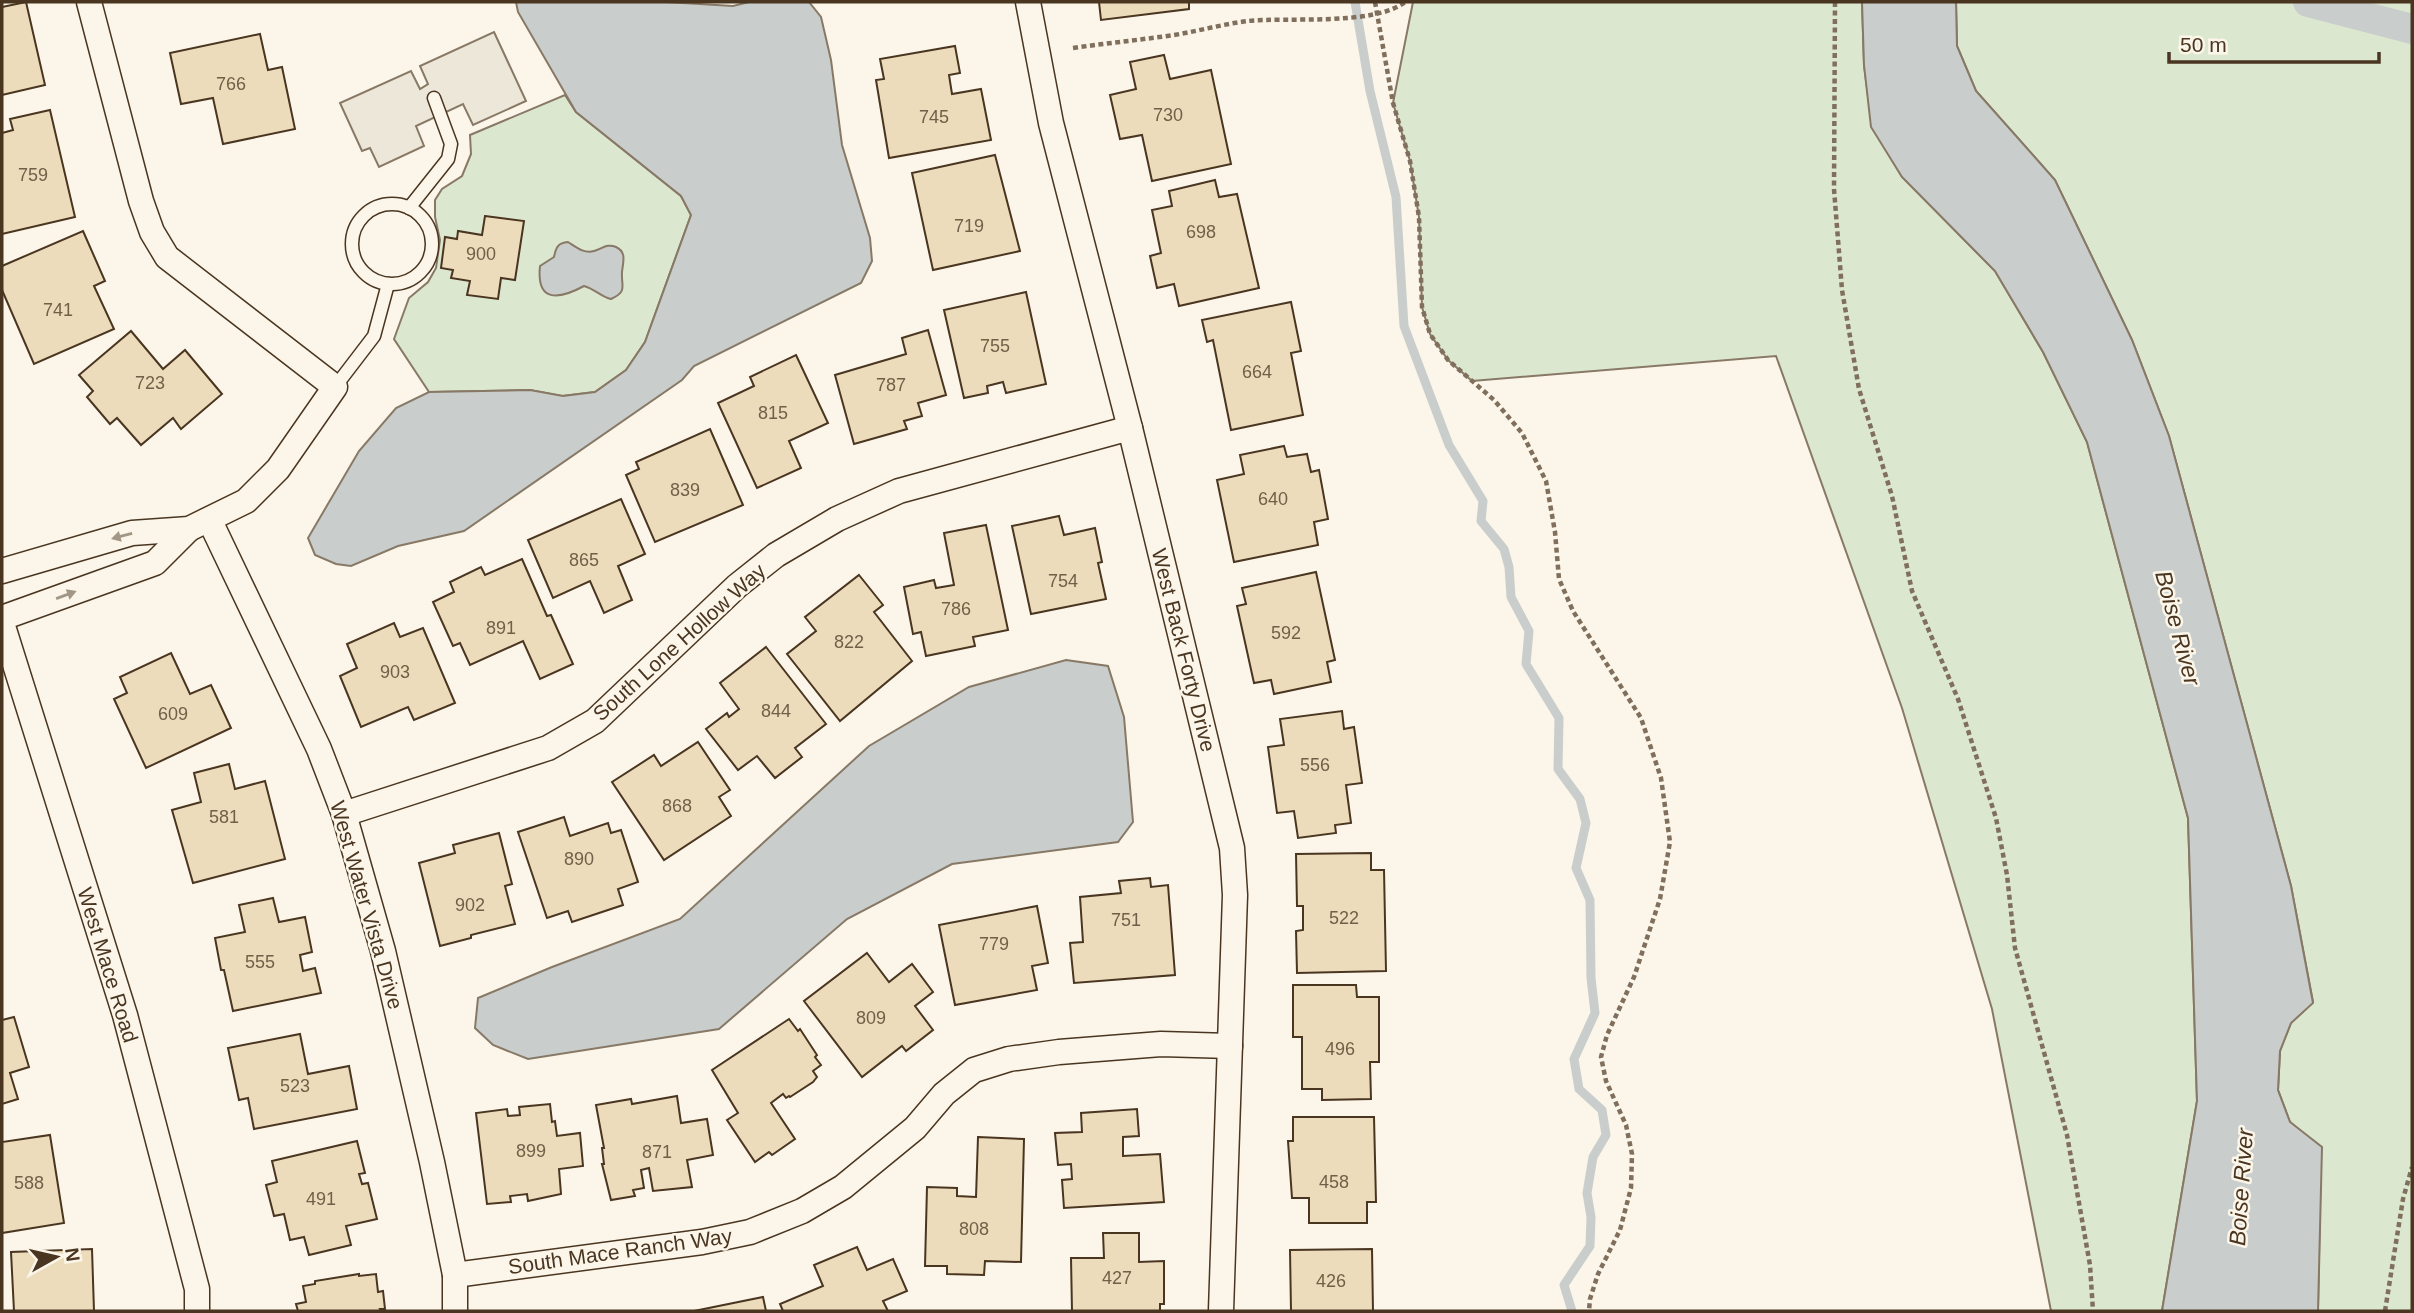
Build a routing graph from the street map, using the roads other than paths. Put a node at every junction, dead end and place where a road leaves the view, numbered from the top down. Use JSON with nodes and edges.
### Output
{"nodes":[{"id":1,"x":89,"y":2,"type":"edge"},
{"id":2,"x":1028,"y":2,"type":"edge"},
{"id":3,"x":434,"y":98,"type":"dead end"},
{"id":4,"x":409,"y":208,"type":"junction"},
{"id":5,"x":388,"y":284,"type":"junction"},
{"id":6,"x":335,"y":387,"type":"junction"},
{"id":7,"x":1130,"y":428,"type":"junction"},
{"id":8,"x":200,"y":525,"type":"junction"},
{"id":9,"x":2,"y":571,"type":"edge"},
{"id":10,"x":2,"y":621,"type":"edge"},
{"id":11,"x":344,"y":814,"type":"junction"},
{"id":12,"x":1230,"y":1046,"type":"junction"},
{"id":13,"x":455,"y":1275,"type":"junction"},
{"id":14,"x":197,"y":1311,"type":"edge"},
{"id":15,"x":455,"y":1311,"type":"edge"},
{"id":16,"x":1222,"y":1311,"type":"edge"}],
"edges":[{"from":1,"to":6,"type":"street"},
{"from":2,"to":7,"type":"street","name":"West Back Forty Drive"},
{"from":3,"to":4,"type":"lane"},
{"from":4,"to":5,"type":"lane"},
{"from":4,"to":5,"type":"lane"},
{"from":5,"to":6,"type":"lane"},
{"from":6,"to":8,"type":"street"},
{"from":7,"to":11,"type":"street","name":"South Lone Hollow Way"},
{"from":7,"to":12,"type":"street","name":"West Back Forty Drive"},
{"from":8,"to":9,"type":"street","one_way":true},
{"from":10,"to":8,"type":"street","one_way":true},
{"from":8,"to":11,"type":"street","name":"West Water Vista Drive"},
{"from":10,"to":14,"type":"street","name":"West Mace Road"},
{"from":11,"to":13,"type":"street","name":"West Water Vista Drive"},
{"from":12,"to":13,"type":"street","name":"South Mace Ranch Way"},
{"from":12,"to":16,"type":"street","name":"West Back Forty Drive"},
{"from":13,"to":15,"type":"street","name":"West Water Vista Drive"}]}
